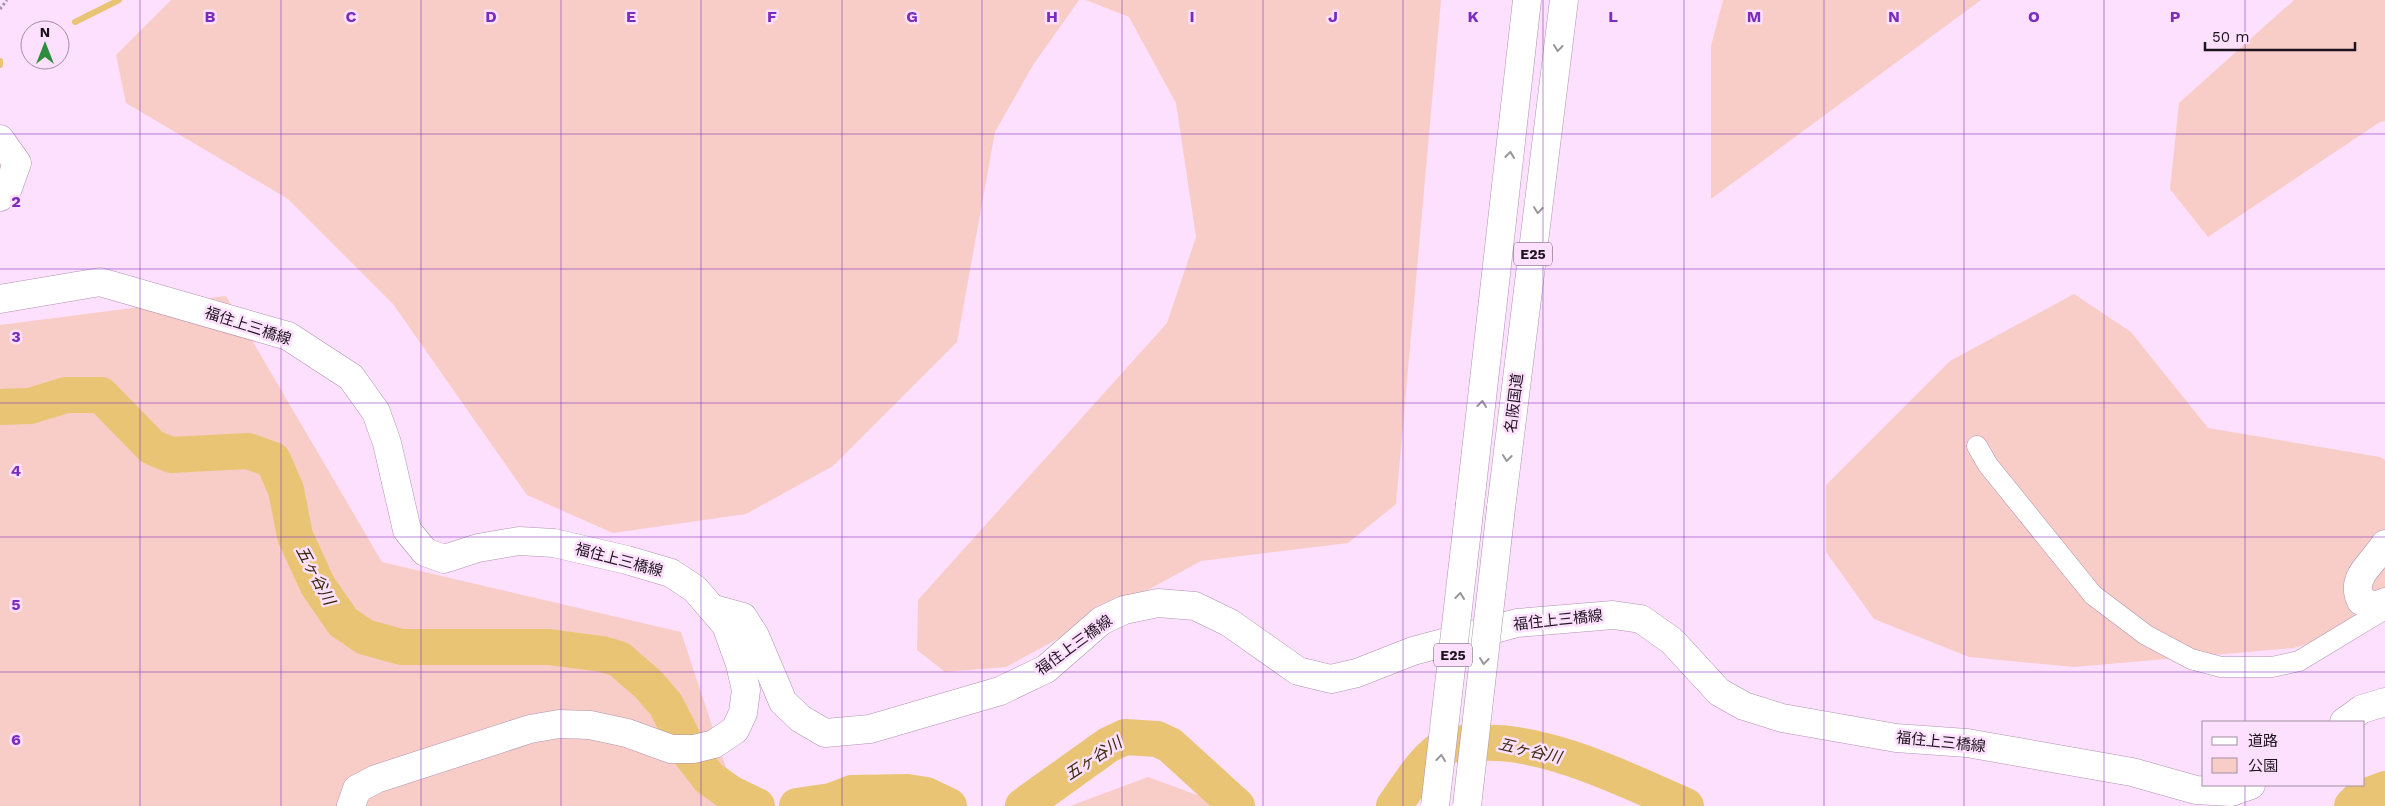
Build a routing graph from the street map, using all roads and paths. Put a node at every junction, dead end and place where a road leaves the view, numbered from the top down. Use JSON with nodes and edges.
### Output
{"nodes":[{"id":1,"x":7,"y":0,"type":"edge"},
{"id":2,"x":1527,"y":0,"type":"edge"},
{"id":3,"x":1564,"y":0,"type":"edge"},
{"id":4,"x":0,"y":10,"type":"edge"},
{"id":5,"x":0,"y":139,"type":"edge"},
{"id":6,"x":0,"y":197,"type":"edge"},
{"id":7,"x":0,"y":299,"type":"edge"},
{"id":8,"x":1977,"y":446,"type":"dead end"},
{"id":9,"x":2385,"y":544,"type":"edge"},
{"id":10,"x":2385,"y":602,"type":"edge"},
{"id":11,"x":714,"y":609,"type":"junction"},
{"id":12,"x":2385,"y":609,"type":"edge"},
{"id":13,"x":2385,"y":702,"type":"edge"},
{"id":14,"x":2345,"y":721,"type":"edge"},
{"id":15,"x":2248,"y":786,"type":"edge"},
{"id":16,"x":351,"y":806,"type":"edge"},
{"id":17,"x":1435,"y":806,"type":"edge"},
{"id":18,"x":1467,"y":806,"type":"edge"}],
"edges":[{"from":1,"to":4,"type":"path"},
{"from":17,"to":2,"type":"main road","number":"E25","one_way":true,"bridge":true},
{"from":3,"to":18,"type":"main road","name":"名阪国道","number":"E25","one_way":true,"bridge":true},
{"from":5,"to":6,"type":"main road"},
{"from":7,"to":11,"type":"main road","name":"福住上三橋線"},
{"from":8,"to":12,"type":"street"},
{"from":9,"to":10,"type":"main road"},
{"from":11,"to":15,"type":"main road","name":"福住上三橋線"},
{"from":11,"to":16,"type":"main road"},
{"from":13,"to":14,"type":"main road"}]}
